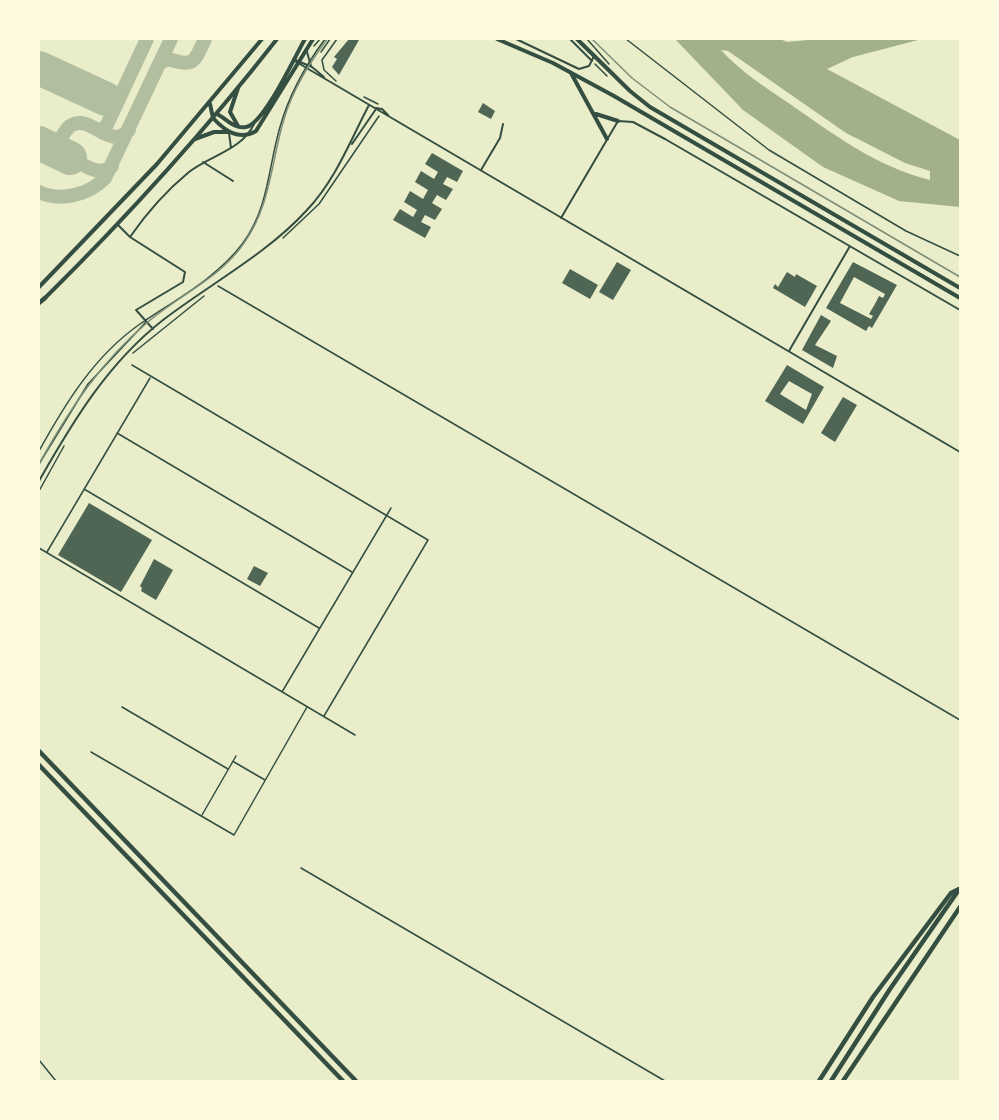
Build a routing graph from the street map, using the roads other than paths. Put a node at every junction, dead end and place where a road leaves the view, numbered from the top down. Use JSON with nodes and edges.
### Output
{"nodes":[{"id":1,"x":262,"y":39,"type":"edge"},
{"id":2,"x":277,"y":39,"type":"edge"},
{"id":3,"x":305,"y":39,"type":"edge"},
{"id":4,"x":313,"y":39,"type":"edge"},
{"id":5,"x":325,"y":39,"type":"edge"},
{"id":6,"x":496,"y":39,"type":"edge"},
{"id":7,"x":516,"y":39,"type":"edge"},
{"id":8,"x":570,"y":39,"type":"edge"},
{"id":9,"x":577,"y":39,"type":"edge"},
{"id":10,"x":626,"y":39,"type":"edge"},
{"id":11,"x":307,"y":49,"type":"junction"},
{"id":12,"x":593,"y":58,"type":"junction"},
{"id":13,"x":293,"y":59,"type":"junction"},
{"id":14,"x":298,"y":62,"type":"junction"},
{"id":15,"x":309,"y":64,"type":"junction"},
{"id":16,"x":305,"y":69,"type":"junction"},
{"id":17,"x":571,"y":72,"type":"junction"},
{"id":18,"x":328,"y":81,"type":"junction"},
{"id":19,"x":238,"y":88,"type":"junction"},
{"id":20,"x":210,"y":103,"type":"junction"},
{"id":21,"x":369,"y":105,"type":"junction"},
{"id":22,"x":376,"y":108,"type":"junction"},
{"id":23,"x":201,"y":113,"type":"junction"},
{"id":24,"x":211,"y":113,"type":"junction"},
{"id":25,"x":217,"y":114,"type":"junction"},
{"id":26,"x":595,"y":114,"type":"junction"},
{"id":27,"x":213,"y":118,"type":"junction"},
{"id":28,"x":618,"y":122,"type":"junction"},
{"id":29,"x":254,"y":124,"type":"junction"},
{"id":30,"x":504,"y":124,"type":"dead end"},
{"id":31,"x":239,"y":127,"type":"junction"},
{"id":32,"x":229,"y":132,"type":"junction"},
{"id":33,"x":249,"y":135,"type":"junction"},
{"id":34,"x":195,"y":139,"type":"junction"},
{"id":35,"x":607,"y":139,"type":"junction"},
{"id":36,"x":231,"y":148,"type":"junction"},
{"id":37,"x":349,"y":149,"type":"junction"},
{"id":38,"x":203,"y":162,"type":"junction"},
{"id":39,"x":481,"y":170,"type":"junction"},
{"id":40,"x":233,"y":181,"type":"dead end"},
{"id":41,"x":561,"y":218,"type":"junction"},
{"id":42,"x":118,"y":225,"type":"junction"},
{"id":43,"x":130,"y":237,"type":"junction"},
{"id":44,"x":850,"y":246,"type":"junction"},
{"id":45,"x":960,"y":256,"type":"edge"},
{"id":46,"x":39,"y":286,"type":"edge"},
{"id":47,"x":960,"y":288,"type":"edge"},
{"id":48,"x":45,"y":298,"type":"joint"},
{"id":49,"x":960,"y":298,"type":"edge"},
{"id":50,"x":39,"y":303,"type":"edge"},
{"id":51,"x":960,"y":310,"type":"edge"},
{"id":52,"x":147,"y":321,"type":"junction"},
{"id":53,"x":153,"y":328,"type":"junction"},
{"id":54,"x":789,"y":351,"type":"junction"},
{"id":55,"x":132,"y":365,"type":"dead end"},
{"id":56,"x":151,"y":377,"type":"junction"},
{"id":57,"x":117,"y":434,"type":"junction"},
{"id":58,"x":39,"y":451,"type":"edge"},
{"id":59,"x":960,"y":452,"type":"edge"},
{"id":60,"x":39,"y":464,"type":"edge"},
{"id":61,"x":39,"y":481,"type":"edge"},
{"id":62,"x":84,"y":489,"type":"junction"},
{"id":63,"x":391,"y":508,"type":"dead end"},
{"id":64,"x":386,"y":515,"type":"junction"},
{"id":65,"x":39,"y":548,"type":"edge"},
{"id":66,"x":47,"y":553,"type":"junction"},
{"id":67,"x":352,"y":572,"type":"junction"},
{"id":68,"x":319,"y":628,"type":"junction"},
{"id":69,"x":282,"y":692,"type":"junction"},
{"id":70,"x":307,"y":706,"type":"junction"},
{"id":71,"x":122,"y":707,"type":"dead end"},
{"id":72,"x":324,"y":717,"type":"junction"},
{"id":73,"x":355,"y":735,"type":"dead end"},
{"id":74,"x":39,"y":745,"type":"edge"},
{"id":75,"x":39,"y":751,"type":"edge"},
{"id":76,"x":91,"y":752,"type":"dead end"},
{"id":77,"x":236,"y":756,"type":"dead end"},
{"id":78,"x":45,"y":757,"type":"junction"},
{"id":79,"x":233,"y":761,"type":"junction"},
{"id":80,"x":39,"y":765,"type":"edge"},
{"id":81,"x":228,"y":769,"type":"junction"},
{"id":82,"x":265,"y":780,"type":"junction"},
{"id":83,"x":201,"y":816,"type":"junction"},
{"id":84,"x":301,"y":867,"type":"dead end"},
{"id":85,"x":960,"y":889,"type":"edge"},
{"id":86,"x":960,"y":907,"type":"edge"},
{"id":87,"x":39,"y":1060,"type":"edge"},
{"id":88,"x":56,"y":1081,"type":"edge"},
{"id":89,"x":343,"y":1081,"type":"edge"},
{"id":90,"x":356,"y":1081,"type":"edge"},
{"id":91,"x":665,"y":1081,"type":"edge"},
{"id":92,"x":819,"y":1081,"type":"edge"},
{"id":93,"x":831,"y":1081,"type":"edge"},
{"id":94,"x":844,"y":1081,"type":"edge"}],
"edges":[{"from":1,"to":20,"type":"main road"},
{"from":2,"to":19,"type":"main road"},
{"from":3,"to":13,"type":"main road"},
{"from":4,"to":11,"type":"main road"},
{"from":5,"to":15,"type":"lane"},
{"from":6,"to":17,"type":"main road"},
{"from":7,"to":12,"type":"street"},
{"from":8,"to":12,"type":"street"},
{"from":9,"to":12,"type":"main road"},
{"from":10,"to":45,"type":"lane"},
{"from":11,"to":14,"type":"main road"},
{"from":11,"to":15,"type":"street"},
{"from":12,"to":47,"type":"main road"},
{"from":13,"to":14,"type":"street"},
{"from":13,"to":29,"type":"main road"},
{"from":14,"to":15,"type":"street"},
{"from":14,"to":16,"type":"street"},
{"from":14,"to":33,"type":"main road"},
{"from":15,"to":16,"type":"lane"},
{"from":15,"to":18,"type":"street"},
{"from":16,"to":18,"type":"street"},
{"from":16,"to":52,"type":"lane"},
{"from":17,"to":26,"type":"main road"},
{"from":17,"to":49,"type":"main road"},
{"from":18,"to":21,"type":"street"},
{"from":19,"to":25,"type":"main road"},
{"from":19,"to":31,"type":"main road"},
{"from":20,"to":23,"type":"main road"},
{"from":20,"to":24,"type":"main road"},
{"from":21,"to":22,"type":"street"},
{"from":21,"to":37,"type":"street"},
{"from":22,"to":37,"type":"street"},
{"from":22,"to":39,"type":"street"},
{"from":23,"to":24,"type":"main road"},
{"from":23,"to":46,"type":"main road"},
{"from":24,"to":25,"type":"main road"},
{"from":24,"to":27,"type":"main road"},
{"from":25,"to":27,"type":"main road"},
{"from":25,"to":31,"type":"main road"},
{"from":26,"to":28,"type":"main road"},
{"from":26,"to":35,"type":"main road"},
{"from":27,"to":32,"type":"main road"},
{"from":27,"to":34,"type":"main road"},
{"from":28,"to":35,"type":"street"},
{"from":28,"to":44,"type":"street"},
{"from":29,"to":31,"type":"main road"},
{"from":29,"to":33,"type":"street"},
{"from":30,"to":39,"type":"street"},
{"from":32,"to":33,"type":"main road"},
{"from":32,"to":34,"type":"main road"},
{"from":32,"to":36,"type":"street"},
{"from":33,"to":36,"type":"street"},
{"from":34,"to":42,"type":"main road"},
{"from":35,"to":41,"type":"street"},
{"from":36,"to":38,"type":"street"},
{"from":37,"to":53,"type":"street"},
{"from":38,"to":40,"type":"street"},
{"from":38,"to":43,"type":"street"},
{"from":39,"to":41,"type":"street"},
{"from":41,"to":54,"type":"street"},
{"from":42,"to":43,"type":"street"},
{"from":42,"to":48,"type":"main road"},
{"from":43,"to":52,"type":"street"},
{"from":44,"to":51,"type":"street"},
{"from":44,"to":54,"type":"street"},
{"from":48,"to":50,"type":"highway"},
{"from":52,"to":53,"type":"street"},
{"from":52,"to":58,"type":"lane"},
{"from":52,"to":60,"type":"lane"},
{"from":53,"to":61,"type":"street"},
{"from":54,"to":59,"type":"street"},
{"from":55,"to":56,"type":"lane"},
{"from":56,"to":57,"type":"lane"},
{"from":56,"to":64,"type":"lane"},
{"from":57,"to":62,"type":"lane"},
{"from":57,"to":67,"type":"lane"},
{"from":62,"to":66,"type":"lane"},
{"from":62,"to":68,"type":"lane"},
{"from":63,"to":64,"type":"lane"},
{"from":64,"to":67,"type":"lane"},
{"from":64,"to":72,"type":"lane"},
{"from":65,"to":66,"type":"lane"},
{"from":66,"to":69,"type":"lane"},
{"from":67,"to":68,"type":"lane"},
{"from":68,"to":69,"type":"lane"},
{"from":69,"to":70,"type":"lane"},
{"from":70,"to":72,"type":"lane"},
{"from":70,"to":82,"type":"lane"},
{"from":71,"to":81,"type":"lane"},
{"from":72,"to":73,"type":"lane"},
{"from":74,"to":78,"type":"highway"},
{"from":75,"to":78,"type":"highway"},
{"from":76,"to":83,"type":"lane"},
{"from":77,"to":79,"type":"lane"},
{"from":78,"to":90,"type":"highway"},
{"from":79,"to":81,"type":"lane"},
{"from":79,"to":82,"type":"lane"},
{"from":80,"to":89,"type":"highway"},
{"from":81,"to":83,"type":"lane"},
{"from":82,"to":83,"type":"lane"},
{"from":84,"to":91,"type":"lane"},
{"from":85,"to":92,"type":"highway"},
{"from":85,"to":93,"type":"highway"},
{"from":86,"to":94,"type":"highway"},
{"from":87,"to":88,"type":"lane"}]}
